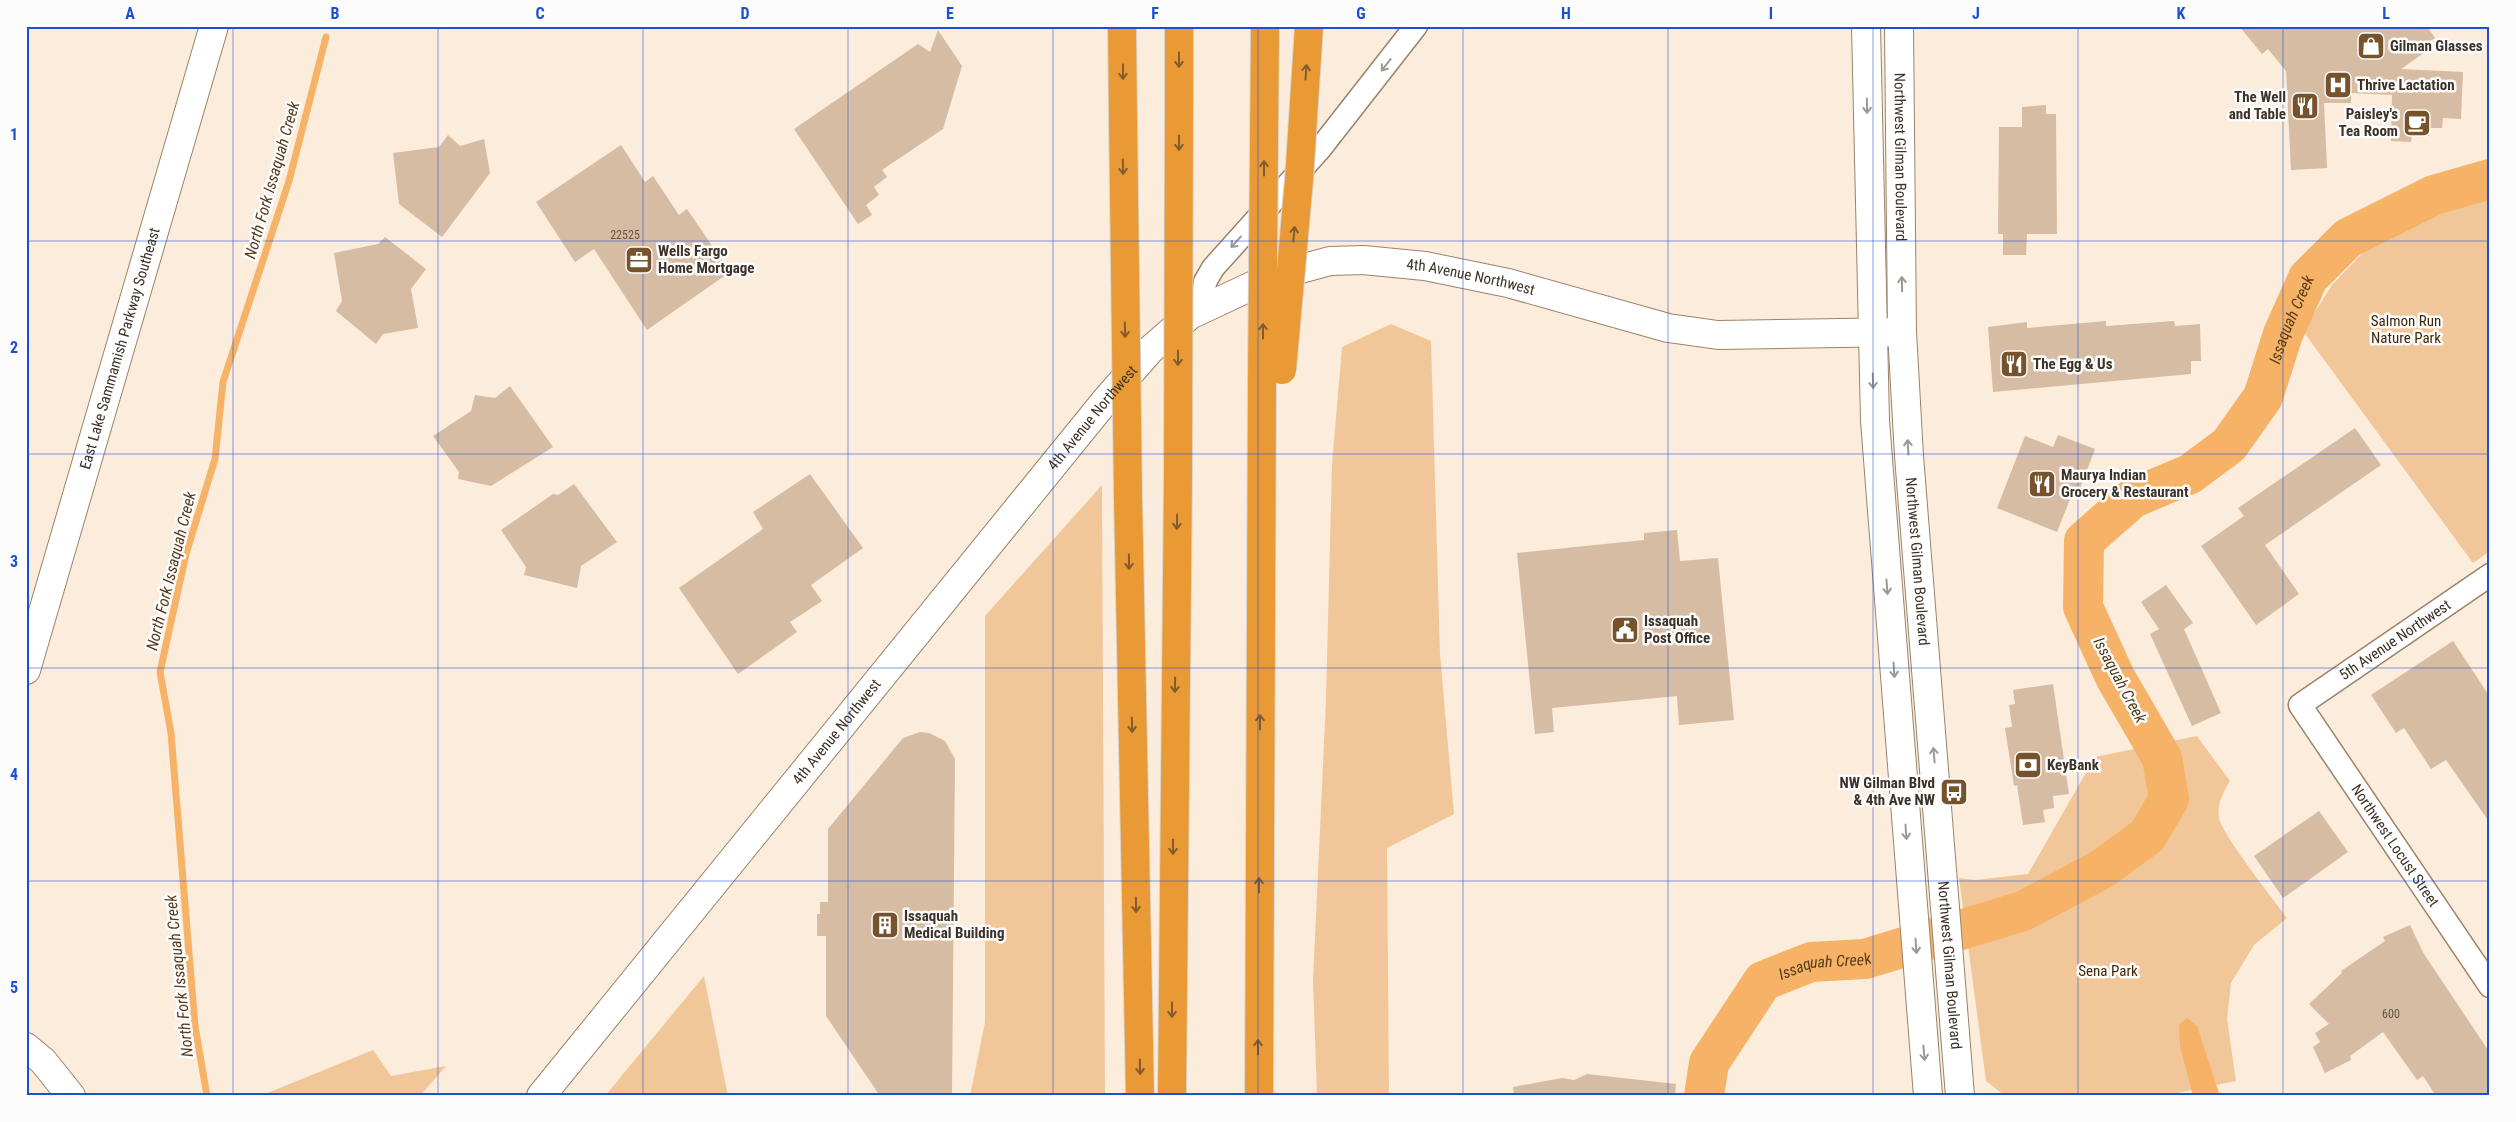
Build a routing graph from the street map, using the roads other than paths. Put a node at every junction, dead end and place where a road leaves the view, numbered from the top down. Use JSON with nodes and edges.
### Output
{"nodes":[{"id":1,"x":214,"y":26,"type":"edge"},
{"id":2,"x":1122,"y":26,"type":"edge"},
{"id":3,"x":1180,"y":26,"type":"edge"},
{"id":4,"x":1265,"y":26,"type":"edge"},
{"id":5,"x":1309,"y":26,"type":"edge"},
{"id":6,"x":1416,"y":26,"type":"edge"},
{"id":7,"x":1866,"y":26,"type":"edge"},
{"id":8,"x":1899,"y":26,"type":"edge"},
{"id":9,"x":1202,"y":309,"type":"junction"},
{"id":10,"x":1902,"y":332,"type":"junction"},
{"id":11,"x":1871,"y":333,"type":"junction"},
{"id":12,"x":1272,"y":375,"type":"junction"},
{"id":13,"x":2490,"y":575,"type":"edge"},
{"id":14,"x":26,"y":670,"type":"edge"},
{"id":15,"x":2300,"y":705,"type":"joint"},
{"id":16,"x":2490,"y":986,"type":"edge"},
{"id":17,"x":26,"y":1047,"type":"edge"},
{"id":18,"x":71,"y":1096,"type":"edge"},
{"id":19,"x":541,"y":1096,"type":"edge"},
{"id":20,"x":1140,"y":1096,"type":"edge"},
{"id":21,"x":1172,"y":1096,"type":"edge"},
{"id":22,"x":1259,"y":1096,"type":"edge"},
{"id":23,"x":1928,"y":1096,"type":"edge"},
{"id":24,"x":1960,"y":1096,"type":"edge"}],
"edges":[{"from":1,"to":14,"type":"street","name":"East Lake Sammamish Parkway Southeast"},
{"from":2,"to":20,"type":"highway","one_way":true,"bridge":true},
{"from":3,"to":21,"type":"highway","one_way":true,"bridge":true},
{"from":12,"to":4,"type":"highway","one_way":true,"bridge":true},
{"from":12,"to":5,"type":"highway","one_way":true,"bridge":true},
{"from":6,"to":9,"type":"street","one_way":true},
{"from":7,"to":11,"type":"street","one_way":true},
{"from":10,"to":8,"type":"street","name":"Northwest Gilman Boulevard","one_way":true},
{"from":9,"to":11,"type":"street","name":"4th Avenue Northwest"},
{"from":9,"to":19,"type":"street","name":"4th Avenue Northwest"},
{"from":10,"to":11,"type":"street","name":"4th Avenue Northwest"},
{"from":24,"to":10,"type":"street","name":"Northwest Gilman Boulevard","one_way":true},
{"from":11,"to":23,"type":"street","one_way":true},
{"from":22,"to":12,"type":"highway","one_way":true},
{"from":13,"to":15,"type":"street","name":"5th Avenue Northwest"},
{"from":15,"to":16,"type":"street","name":"Northwest Locust Street"},
{"from":17,"to":18,"type":"street"}]}
